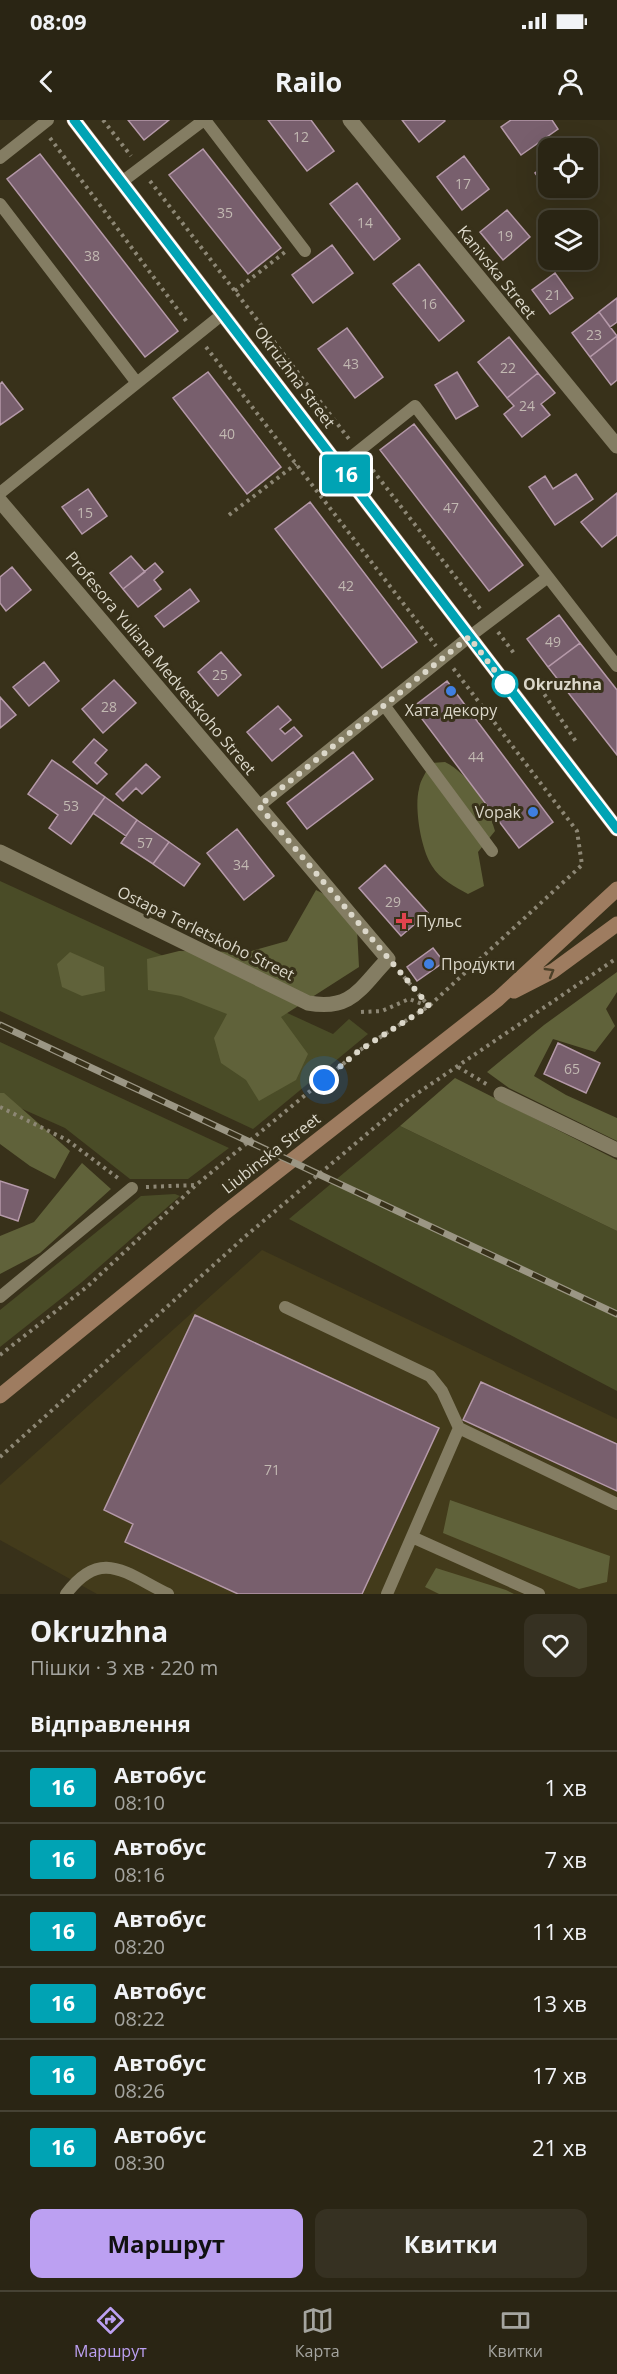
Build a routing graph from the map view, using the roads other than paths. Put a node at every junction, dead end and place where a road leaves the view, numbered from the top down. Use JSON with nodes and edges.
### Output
{"nodes":[{"id":1,"x":74,"y":120,"type":"edge"},
{"id":2,"x":204,"y":120,"type":"edge"},
{"id":3,"x":350,"y":120,"type":"edge"},
{"id":4,"x":44,"y":123,"type":"edge"},
{"id":5,"x":0,"y":158,"type":"edge"},
{"id":6,"x":123,"y":181,"type":"junction"},
{"id":7,"x":0,"y":204,"type":"edge"},
{"id":8,"x":301,"y":247,"type":"road end"},
{"id":9,"x":224,"y":313,"type":"junction"},
{"id":10,"x":137,"y":383,"type":"junction"},
{"id":11,"x":617,"y":446,"type":"edge"},
{"id":12,"x":340,"y":466,"type":"junction"},
{"id":13,"x":0,"y":493,"type":"edge"},
{"id":14,"x":0,"y":501,"type":"edge"},
{"id":15,"x":548,"y":577,"type":"junction"},
{"id":16,"x":469,"y":637,"type":"junction"},
{"id":17,"x":617,"y":666,"type":"edge"},
{"id":18,"x":384,"y":705,"type":"junction"},
{"id":19,"x":259,"y":806,"type":"junction"},
{"id":20,"x":617,"y":829,"type":"edge"},
{"id":21,"x":492,"y":851,"type":"dead end"},
{"id":22,"x":0,"y":852,"type":"edge"},
{"id":23,"x":617,"y":889,"type":"edge"},
{"id":24,"x":617,"y":924,"type":"edge"},
{"id":25,"x":498,"y":999,"type":"junction"},
{"id":26,"x":347,"y":1001,"type":"joint"},
{"id":27,"x":501,"y":1094,"type":"road end"},
{"id":28,"x":617,"y":1150,"type":"edge"},
{"id":29,"x":132,"y":1188,"type":"road end"},
{"id":30,"x":0,"y":1297,"type":"edge"},
{"id":31,"x":285,"y":1307,"type":"dead end"},
{"id":32,"x":0,"y":1396,"type":"edge"},
{"id":33,"x":459,"y":1428,"type":"junction"},
{"id":34,"x":617,"y":1504,"type":"edge"},
{"id":35,"x":412,"y":1537,"type":"junction"},
{"id":36,"x":66,"y":1594,"type":"edge"},
{"id":37,"x":168,"y":1594,"type":"edge"},
{"id":38,"x":387,"y":1594,"type":"edge"},
{"id":39,"x":539,"y":1594,"type":"edge"}],
"edges":[{"from":1,"to":6,"type":"main road","name":"Okruzhna Street"},
{"from":2,"to":6,"type":"lane"},
{"from":2,"to":8,"type":"lane"},
{"from":3,"to":11,"type":"street","name":"Kanivska Street"},
{"from":4,"to":5,"type":"lane"},
{"from":6,"to":9,"type":"main road","name":"Okruzhna Street"},
{"from":7,"to":10,"type":"lane"},
{"from":9,"to":10,"type":"lane"},
{"from":9,"to":12,"type":"main road","name":"Okruzhna Street"},
{"from":10,"to":13,"type":"lane"},
{"from":12,"to":15,"type":"lane"},
{"from":12,"to":16,"type":"main road","name":"Okruzhna Street"},
{"from":14,"to":19,"type":"street","name":"Profesora Yuliana Medvetskoho Street"},
{"from":15,"to":16,"type":"lane"},
{"from":15,"to":17,"type":"lane"},
{"from":16,"to":18,"type":"lane"},
{"from":16,"to":20,"type":"main road","name":"Okruzhna Street"},
{"from":18,"to":19,"type":"lane"},
{"from":18,"to":21,"type":"lane"},
{"from":19,"to":26,"type":"street","name":"Profesora Yuliana Medvetskoho Street"},
{"from":22,"to":26,"type":"street","name":"Ostapa Terletskoho Street"},
{"from":23,"to":25,"type":"main road","name":"Liubinska Street"},
{"from":25,"to":24,"type":"main road","one_way":true},
{"from":25,"to":32,"type":"main road","name":"Liubinska Street"},
{"from":27,"to":28,"type":"street"},
{"from":29,"to":30,"type":"lane"},
{"from":31,"to":33,"type":"lane"},
{"from":33,"to":34,"type":"lane"},
{"from":33,"to":35,"type":"lane"},
{"from":35,"to":38,"type":"lane"},
{"from":35,"to":39,"type":"lane"},
{"from":36,"to":37,"type":"lane"}]}
